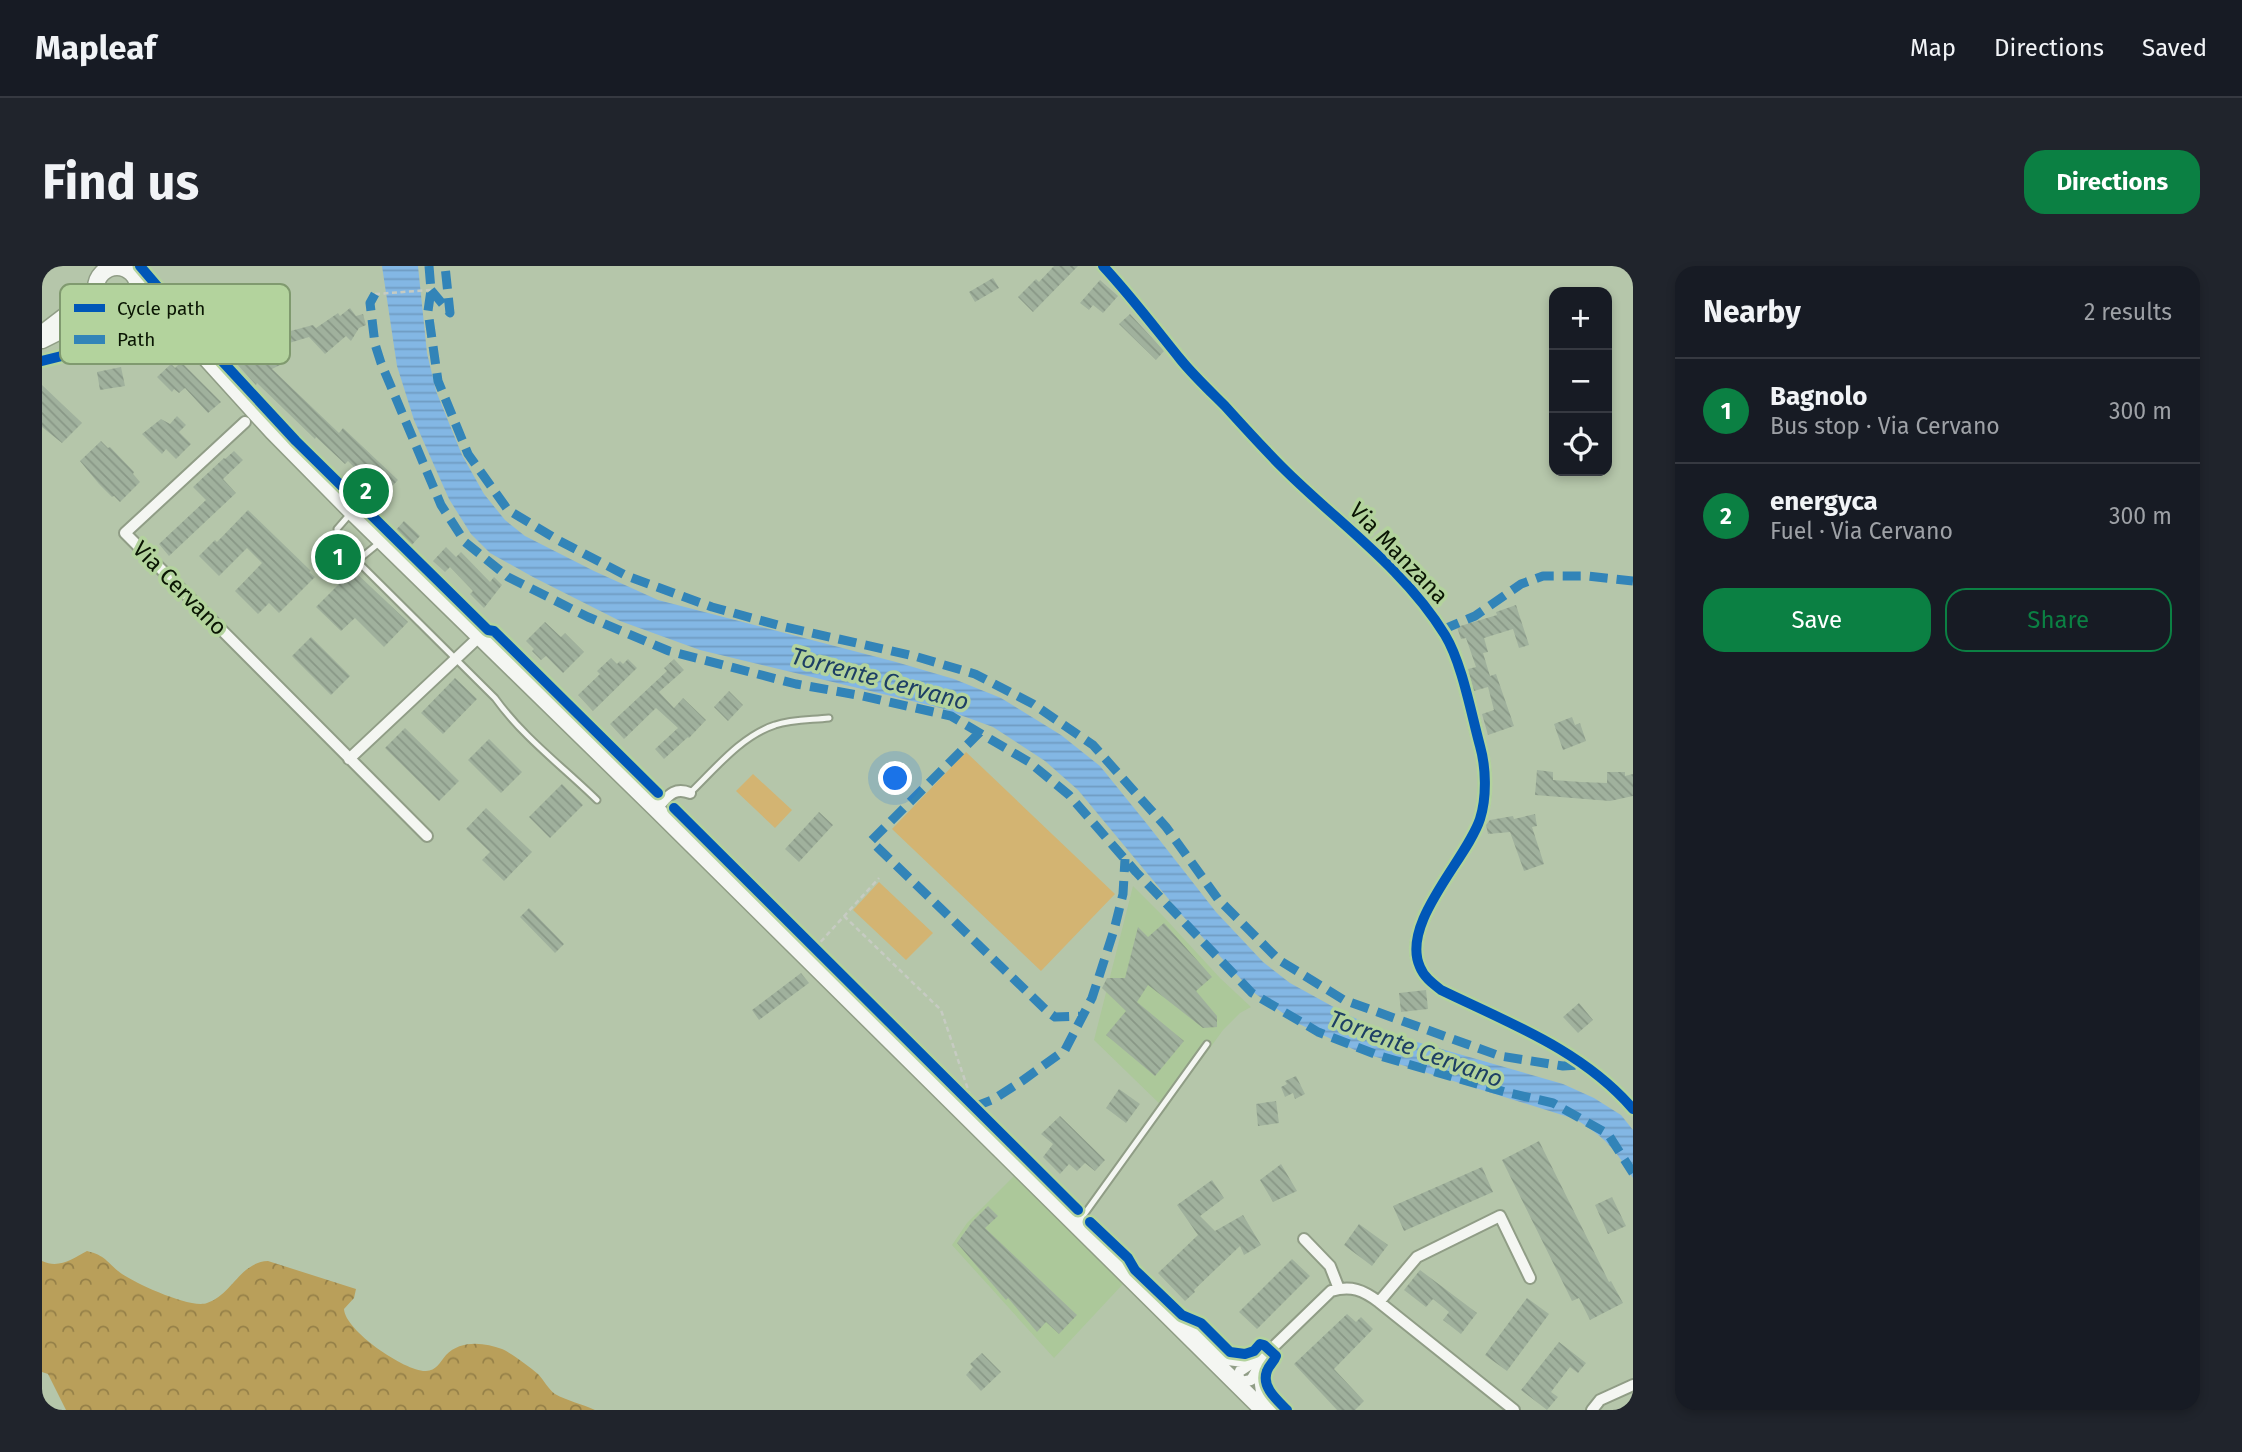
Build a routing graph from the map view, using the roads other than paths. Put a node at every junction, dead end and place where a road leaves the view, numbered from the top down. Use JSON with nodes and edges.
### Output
{"nodes":[{"id":1,"x":1103,"y":266,"type":"edge"},
{"id":2,"x":122,"y":267,"type":"edge"},
{"id":3,"x":100,"y":276,"type":"edge"},
{"id":4,"x":136,"y":284,"type":"edge"},
{"id":5,"x":60,"y":320,"type":"edge"},
{"id":6,"x":60,"y":332,"type":"edge"},
{"id":7,"x":42,"y":334,"type":"edge"},
{"id":8,"x":42,"y":340,"type":"edge"},
{"id":9,"x":212,"y":364,"type":"edge"},
{"id":10,"x":245,"y":422,"type":"dead end"},
{"id":11,"x":352,"y":512,"type":"junction"},
{"id":12,"x":381,"y":541,"type":"junction"},
{"id":13,"x":357,"y":561,"type":"junction"},
{"id":14,"x":479,"y":637,"type":"junction"},
{"id":15,"x":456,"y":659,"type":"junction"},
{"id":16,"x":829,"y":718,"type":"dead end"},
{"id":17,"x":349,"y":759,"type":"junction"},
{"id":18,"x":690,"y":793,"type":"joint"},
{"id":19,"x":597,"y":800,"type":"dead end"},
{"id":20,"x":656,"y":809,"type":"junction"},
{"id":21,"x":427,"y":836,"type":"dead end"},
{"id":22,"x":1207,"y":1044,"type":"dead end"},
{"id":23,"x":1633,"y":1109,"type":"edge"},
{"id":24,"x":1077,"y":1225,"type":"junction"},
{"id":25,"x":1304,"y":1239,"type":"dead end"},
{"id":26,"x":1530,"y":1278,"type":"dead end"},
{"id":27,"x":1339,"y":1289,"type":"junction"},
{"id":28,"x":1379,"y":1302,"type":"junction"},
{"id":29,"x":1174,"y":1322,"type":"junction"},
{"id":30,"x":1254,"y":1367,"type":"junction"},
{"id":31,"x":1236,"y":1383,"type":"junction"},
{"id":32,"x":1633,"y":1385,"type":"edge"},
{"id":33,"x":1263,"y":1410,"type":"edge"},
{"id":34,"x":1276,"y":1410,"type":"edge"},
{"id":35,"x":1514,"y":1410,"type":"edge"},
{"id":36,"x":1592,"y":1410,"type":"edge"}],
"edges":[{"from":1,"to":23,"type":"street","name":"Via Manzana"},
{"from":2,"to":3,"type":"main road"},
{"from":2,"to":4,"type":"main road"},
{"from":5,"to":7,"type":"main road"},
{"from":6,"to":8,"type":"main road"},
{"from":9,"to":11,"type":"main road"},
{"from":10,"to":17,"type":"street","name":"Via Cervano"},
{"from":11,"to":12,"type":"main road"},
{"from":11,"to":13,"type":"lane"},
{"from":12,"to":13,"type":"lane"},
{"from":12,"to":14,"type":"main road"},
{"from":13,"to":15,"type":"lane"},
{"from":14,"to":15,"type":"street"},
{"from":14,"to":20,"type":"main road"},
{"from":15,"to":17,"type":"street"},
{"from":15,"to":19,"type":"lane"},
{"from":16,"to":18,"type":"lane"},
{"from":17,"to":21,"type":"street","name":"Via Cervano"},
{"from":18,"to":20,"type":"street"},
{"from":20,"to":24,"type":"main road"},
{"from":22,"to":24,"type":"lane"},
{"from":24,"to":29,"type":"main road"},
{"from":25,"to":27,"type":"street"},
{"from":26,"to":28,"type":"street"},
{"from":27,"to":28,"type":"street"},
{"from":27,"to":30,"type":"street"},
{"from":28,"to":35,"type":"street"},
{"from":29,"to":30,"type":"street"},
{"from":29,"to":31,"type":"main road"},
{"from":30,"to":31,"type":"street"},
{"from":30,"to":34,"type":"street"},
{"from":31,"to":33,"type":"main road"},
{"from":32,"to":36,"type":"street"}]}
